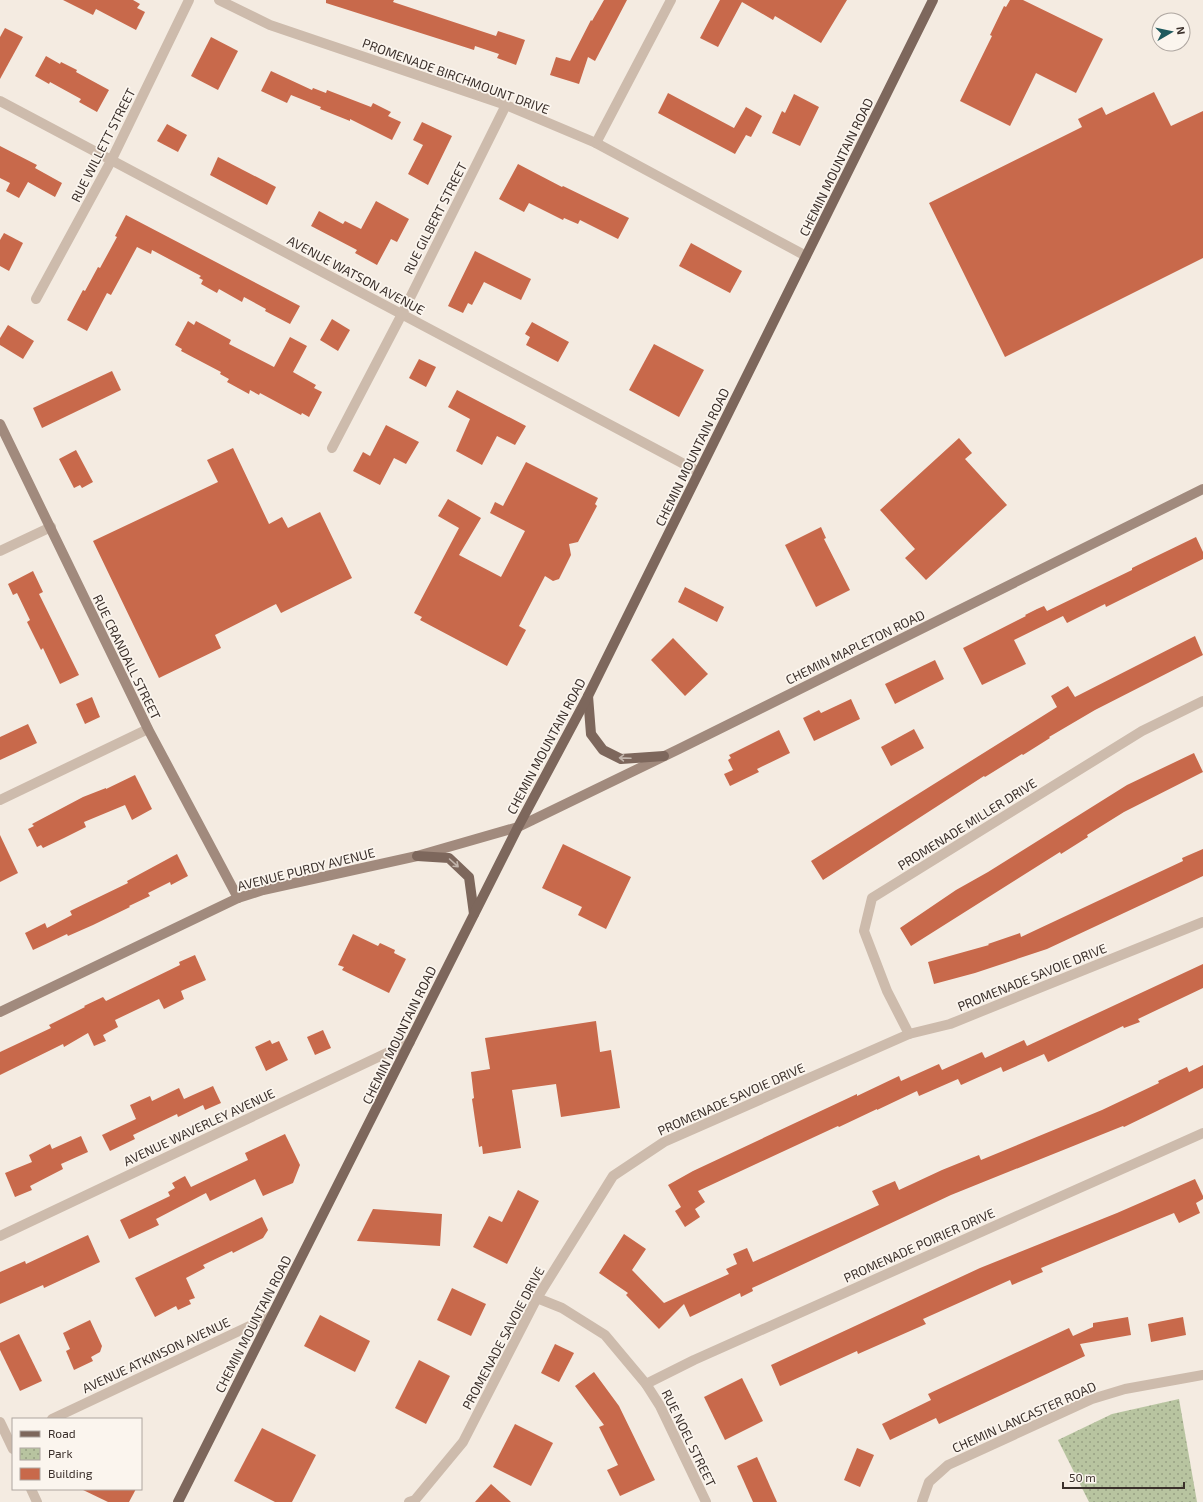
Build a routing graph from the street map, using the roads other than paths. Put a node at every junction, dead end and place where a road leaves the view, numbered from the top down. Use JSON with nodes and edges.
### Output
{"nodes":[{"id":1,"x":189,"y":0,"type":"edge"},
{"id":2,"x":219,"y":0,"type":"edge"},
{"id":3,"x":671,"y":0,"type":"edge"},
{"id":4,"x":933,"y":0,"type":"edge"},
{"id":5,"x":0,"y":101,"type":"edge"},
{"id":6,"x":506,"y":105,"type":"junction"},
{"id":7,"x":596,"y":143,"type":"junction"},
{"id":8,"x":111,"y":161,"type":"junction"},
{"id":9,"x":806,"y":256,"type":"junction"},
{"id":10,"x":36,"y":300,"type":"dead end"},
{"id":11,"x":402,"y":314,"type":"junction"},
{"id":12,"x":0,"y":424,"type":"edge"},
{"id":13,"x":332,"y":448,"type":"dead end"},
{"id":14,"x":699,"y":472,"type":"junction"},
{"id":15,"x":1203,"y":489,"type":"edge"},
{"id":16,"x":50,"y":527,"type":"junction"},
{"id":17,"x":0,"y":551,"type":"edge"},
{"id":18,"x":588,"y":696,"type":"junction"},
{"id":19,"x":1203,"y":701,"type":"edge"},
{"id":20,"x":148,"y":729,"type":"junction"},
{"id":21,"x":664,"y":756,"type":"junction"},
{"id":22,"x":0,"y":800,"type":"edge"},
{"id":23,"x":518,"y":827,"type":"junction"},
{"id":24,"x":417,"y":856,"type":"junction"},
{"id":25,"x":238,"y":898,"type":"junction"},
{"id":26,"x":474,"y":914,"type":"junction"},
{"id":27,"x":1203,"y":922,"type":"edge"},
{"id":28,"x":0,"y":1012,"type":"edge"},
{"id":29,"x":910,"y":1034,"type":"junction"},
{"id":30,"x":410,"y":1042,"type":"junction"},
{"id":31,"x":1203,"y":1133,"type":"edge"},
{"id":32,"x":0,"y":1236,"type":"edge"},
{"id":33,"x":537,"y":1298,"type":"junction"},
{"id":34,"x":271,"y":1316,"type":"junction"},
{"id":35,"x":1203,"y":1375,"type":"edge"},
{"id":36,"x":646,"y":1384,"type":"junction"},
{"id":37,"x":54,"y":1418,"type":"edge"},
{"id":38,"x":0,"y":1422,"type":"edge"},
{"id":39,"x":7,"y":1440,"type":"edge"},
{"id":40,"x":32,"y":1490,"type":"edge"},
{"id":41,"x":38,"y":1502,"type":"edge"},
{"id":42,"x":178,"y":1502,"type":"edge"},
{"id":43,"x":409,"y":1502,"type":"edge"},
{"id":44,"x":706,"y":1502,"type":"edge"},
{"id":45,"x":922,"y":1502,"type":"edge"}],
"edges":[{"from":1,"to":8,"type":"street","name":"RUE WILLETT STREET"},
{"from":2,"to":6,"type":"street","name":"PROMENADE BIRCHMOUNT DRIVE"},
{"from":3,"to":7,"type":"street"},
{"from":4,"to":9,"type":"main road","name":"CHEMIN MOUNTAIN ROAD"},
{"from":5,"to":8,"type":"street","name":"AVENUE WATSON AVENUE"},
{"from":6,"to":7,"type":"street","name":"PROMENADE BIRCHMOUNT DRIVE"},
{"from":6,"to":11,"type":"street","name":"RUE GILBERT STREET"},
{"from":7,"to":9,"type":"street","name":"PROMENADE BIRCHMOUNT DRIVE"},
{"from":8,"to":10,"type":"street","name":"RUE WILLETT STREET"},
{"from":8,"to":11,"type":"street","name":"AVENUE WATSON AVENUE"},
{"from":9,"to":14,"type":"main road","name":"CHEMIN MOUNTAIN ROAD"},
{"from":11,"to":13,"type":"street","name":"RUE GILBERT STREET"},
{"from":11,"to":14,"type":"street","name":"AVENUE WATSON AVENUE"},
{"from":12,"to":16,"type":"street","name":"RUE CRANDALL STREET"},
{"from":14,"to":18,"type":"main road","name":"CHEMIN MOUNTAIN ROAD"},
{"from":15,"to":21,"type":"street","name":"CHEMIN MAPLETON ROAD"},
{"from":16,"to":17,"type":"street"},
{"from":16,"to":20,"type":"street","name":"RUE CRANDALL STREET"},
{"from":21,"to":18,"type":"main road","one_way":true},
{"from":18,"to":23,"type":"main road","name":"CHEMIN MOUNTAIN ROAD"},
{"from":19,"to":29,"type":"street","name":"PROMENADE MILLER DRIVE"},
{"from":20,"to":22,"type":"street"},
{"from":20,"to":25,"type":"street","name":"RUE CRANDALL STREET"},
{"from":21,"to":23,"type":"street","name":"CHEMIN MAPLETON ROAD"},
{"from":23,"to":24,"type":"street","name":"AVENUE PURDY AVENUE"},
{"from":23,"to":26,"type":"main road","name":"CHEMIN MOUNTAIN ROAD"},
{"from":24,"to":25,"type":"street","name":"AVENUE PURDY AVENUE"},
{"from":24,"to":26,"type":"main road","one_way":true},
{"from":25,"to":28,"type":"street","name":"AVENUE PURDY AVENUE"},
{"from":26,"to":30,"type":"main road","name":"CHEMIN MOUNTAIN ROAD"},
{"from":27,"to":29,"type":"street","name":"PROMENADE SAVOIE DRIVE"},
{"from":29,"to":33,"type":"street","name":"PROMENADE SAVOIE DRIVE"},
{"from":30,"to":32,"type":"street","name":"AVENUE WAVERLEY AVENUE"},
{"from":30,"to":34,"type":"main road","name":"CHEMIN MOUNTAIN ROAD"},
{"from":31,"to":36,"type":"street","name":"PROMENADE POIRIER DRIVE"},
{"from":33,"to":36,"type":"street","name":"RUE NOEL STREET"},
{"from":33,"to":43,"type":"street","name":"PROMENADE SAVOIE DRIVE"},
{"from":34,"to":37,"type":"street","name":"AVENUE ATKINSON AVENUE"},
{"from":34,"to":42,"type":"main road","name":"CHEMIN MOUNTAIN ROAD"},
{"from":35,"to":45,"type":"street","name":"CHEMIN LANCASTER ROAD"},
{"from":36,"to":44,"type":"street","name":"RUE NOEL STREET"},
{"from":38,"to":39,"type":"street"},
{"from":40,"to":41,"type":"street"}]}
